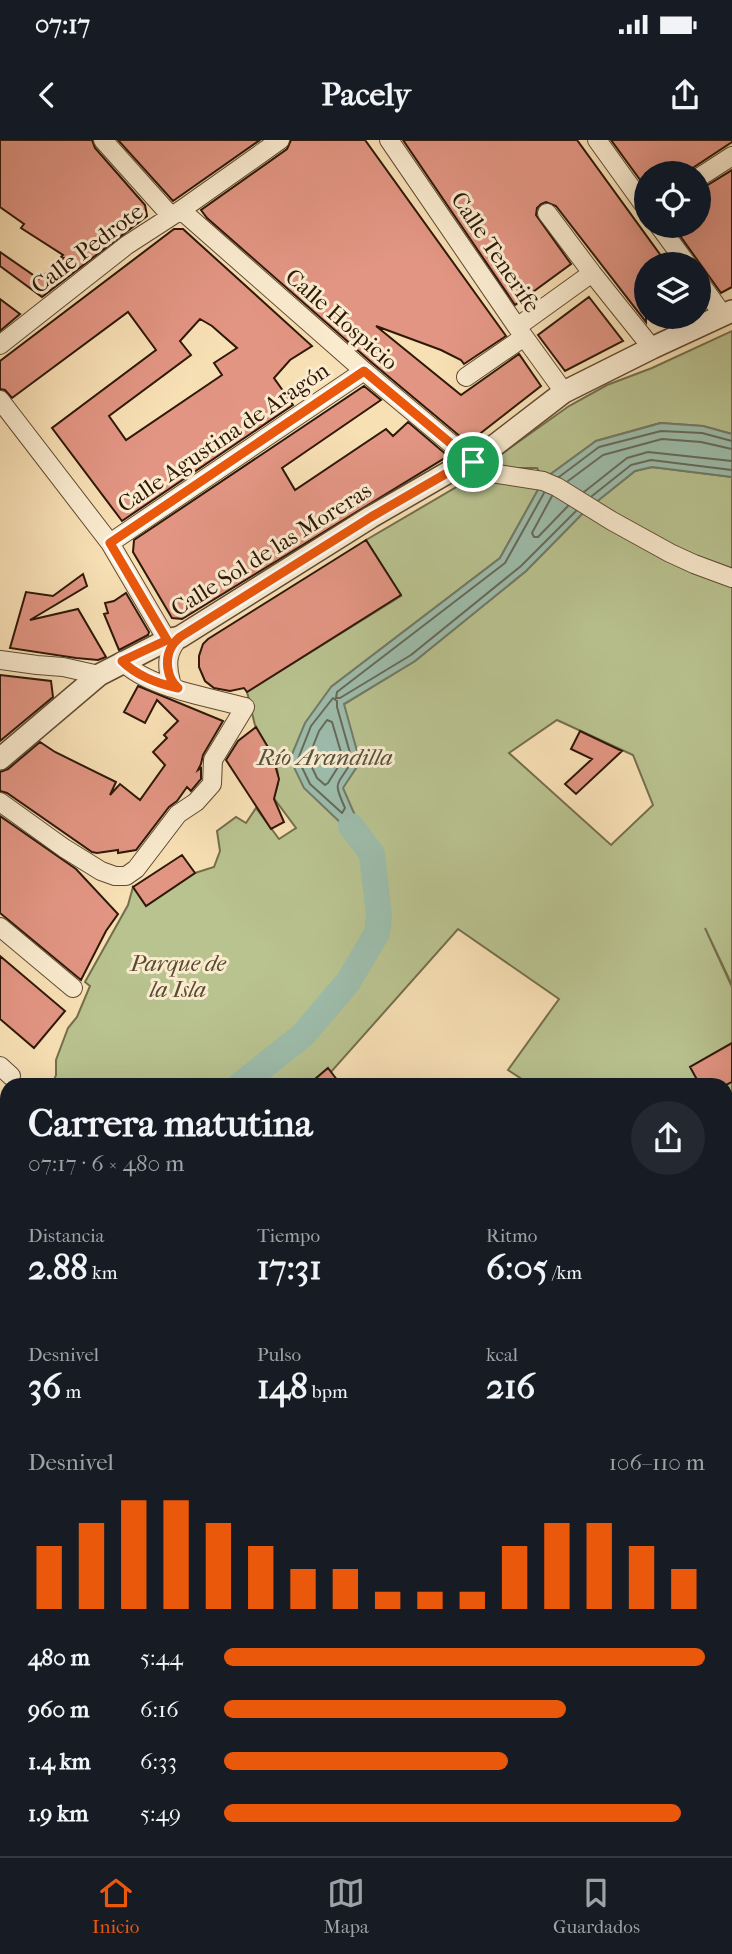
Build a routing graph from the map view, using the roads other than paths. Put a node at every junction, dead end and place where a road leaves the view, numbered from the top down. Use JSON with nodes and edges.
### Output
{"nodes":[{"id":1,"x":103,"y":140,"type":"edge"},
{"id":2,"x":280,"y":140,"type":"edge"},
{"id":3,"x":389,"y":140,"type":"edge"},
{"id":4,"x":597,"y":140,"type":"edge"},
{"id":5,"x":732,"y":156,"type":"edge"},
{"id":6,"x":711,"y":170,"type":"edge"},
{"id":7,"x":634,"y":191,"type":"edge"},
{"id":8,"x":176,"y":213,"type":"junction"},
{"id":9,"x":547,"y":213,"type":"dead end"},
{"id":10,"x":592,"y":273,"type":"junction"},
{"id":11,"x":711,"y":294,"type":"edge"},
{"id":12,"x":728,"y":313,"type":"edge"},
{"id":13,"x":521,"y":332,"type":"junction"},
{"id":14,"x":0,"y":345,"type":"edge"},
{"id":15,"x":652,"y":348,"type":"junction"},
{"id":16,"x":364,"y":371,"type":"junction"},
{"id":17,"x":466,"y":377,"type":"dead end"},
{"id":18,"x":564,"y":391,"type":"junction"},
{"id":19,"x":0,"y":400,"type":"edge"},
{"id":20,"x":473,"y":462,"type":"junction"},
{"id":21,"x":110,"y":543,"type":"junction"},
{"id":22,"x":732,"y":578,"type":"edge"},
{"id":23,"x":173,"y":638,"type":"junction"},
{"id":24,"x":131,"y":657,"type":"junction"},
{"id":25,"x":0,"y":660,"type":"edge"},
{"id":26,"x":63,"y":667,"type":"junction"},
{"id":27,"x":99,"y":675,"type":"junction"},
{"id":28,"x":174,"y":685,"type":"junction"},
{"id":29,"x":75,"y":696,"type":"junction"},
{"id":30,"x":0,"y":759,"type":"edge"},
{"id":31,"x":1,"y":804,"type":"edge"},
{"id":32,"x":0,"y":926,"type":"edge"},
{"id":33,"x":73,"y":988,"type":"dead end"}],
"edges":[{"from":1,"to":8,"type":"street","name":"Calle Hospicio"},
{"from":2,"to":8,"type":"street","name":"Calle Pedrote"},
{"from":3,"to":13,"type":"street","name":"Calle Tenerife"},
{"from":4,"to":7,"type":"street"},
{"from":5,"to":6,"type":"street"},
{"from":8,"to":14,"type":"street","name":"Calle Pedrote"},
{"from":8,"to":16,"type":"street","name":"Calle Hospicio"},
{"from":9,"to":10,"type":"street"},
{"from":10,"to":13,"type":"street"},
{"from":10,"to":15,"type":"street"},
{"from":11,"to":12,"type":"street"},
{"from":12,"to":15,"type":"street","name":"Calle Sol de las Moreras"},
{"from":13,"to":17,"type":"street"},
{"from":13,"to":18,"type":"street","name":"Calle Tenerife"},
{"from":15,"to":18,"type":"street","name":"Calle Sol de las Moreras"},
{"from":16,"to":20,"type":"street","name":"Calle Hospicio"},
{"from":16,"to":21,"type":"street","name":"Calle Agustina de Aragón"},
{"from":18,"to":20,"type":"street","name":"Calle Sol de las Moreras"},
{"from":19,"to":21,"type":"street"},
{"from":20,"to":22,"type":"street","name":"Calle Hospicio"},
{"from":20,"to":23,"type":"street","name":"Calle Sol de las Moreras"},
{"from":21,"to":23,"type":"street"},
{"from":23,"to":24,"type":"street","name":"Calle Sol de las Moreras"},
{"from":23,"to":28,"type":"street"},
{"from":24,"to":27,"type":"street","name":"Calle Sol de las Moreras"},
{"from":24,"to":28,"type":"street"},
{"from":25,"to":26,"type":"street"},
{"from":26,"to":27,"type":"street"},
{"from":26,"to":29,"type":"street"},
{"from":27,"to":29,"type":"street","name":"Calle Sol de las Moreras"},
{"from":28,"to":31,"type":"street"},
{"from":29,"to":30,"type":"street","name":"Calle Sol de las Moreras"},
{"from":32,"to":33,"type":"street"}]}
